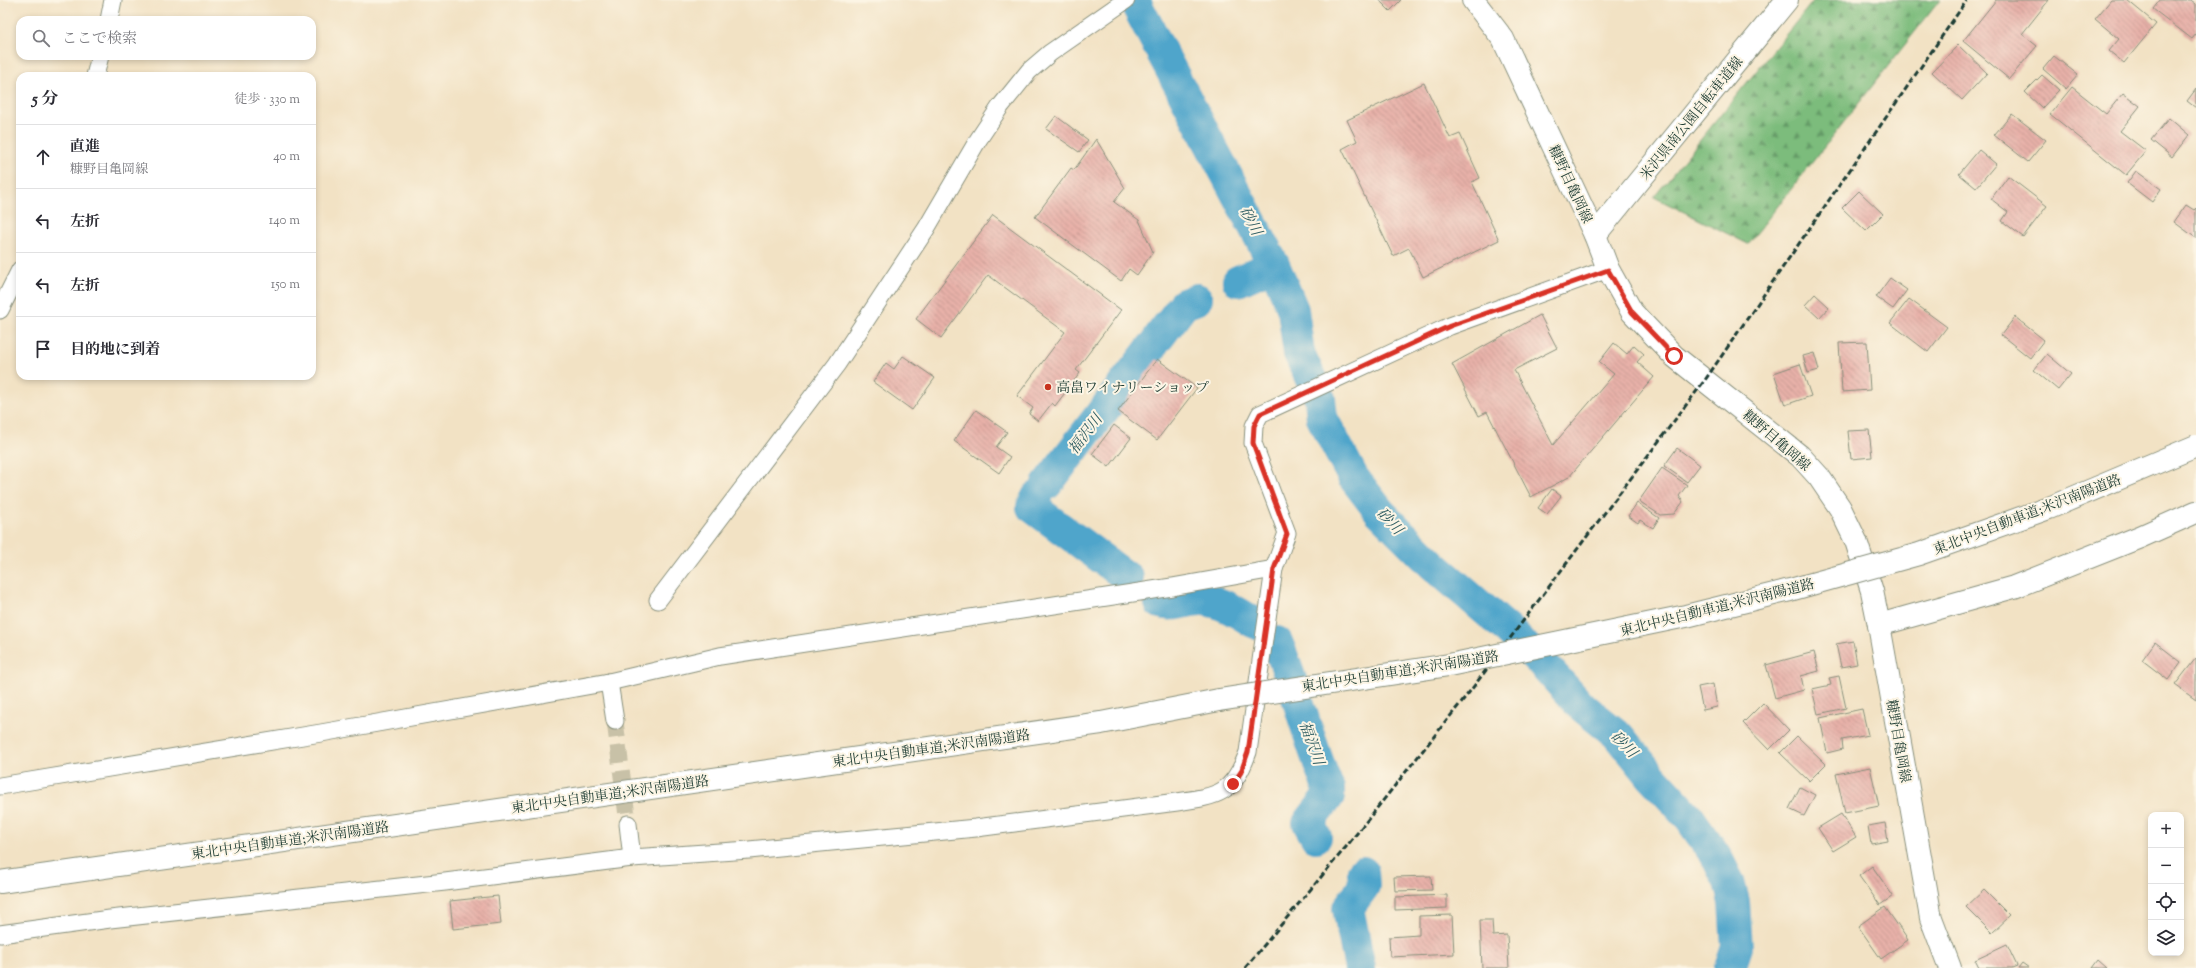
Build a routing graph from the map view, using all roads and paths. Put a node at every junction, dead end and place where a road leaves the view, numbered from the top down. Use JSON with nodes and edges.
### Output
{"nodes":[{"id":1,"x":113,"y":0,"type":"edge"},
{"id":2,"x":1126,"y":0,"type":"edge"},
{"id":3,"x":1473,"y":0,"type":"edge"},
{"id":4,"x":1787,"y":0,"type":"edge"},
{"id":5,"x":111,"y":16,"type":"edge"},
{"id":6,"x":99,"y":60,"type":"edge"},
{"id":7,"x":96,"y":72,"type":"edge"},
{"id":8,"x":1595,"y":235,"type":"junction"},
{"id":9,"x":1608,"y":270,"type":"junction"},
{"id":10,"x":16,"y":278,"type":"edge"},
{"id":11,"x":0,"y":310,"type":"edge"},
{"id":12,"x":2196,"y":446,"type":"edge"},
{"id":13,"x":2196,"y":512,"type":"edge"},
{"id":14,"x":1274,"y":569,"type":"junction"},
{"id":15,"x":658,"y":600,"type":"dead end"},
{"id":16,"x":1879,"y":625,"type":"junction"},
{"id":17,"x":609,"y":682,"type":"junction"},
{"id":18,"x":1219,"y":700,"type":"junction"},
{"id":19,"x":614,"y":721,"type":"tunnel mouth"},
{"id":20,"x":0,"y":786,"type":"edge"},
{"id":21,"x":628,"y":824,"type":"tunnel mouth"},
{"id":22,"x":632,"y":858,"type":"junction"},
{"id":23,"x":0,"y":870,"type":"edge"},
{"id":24,"x":0,"y":882,"type":"edge"},
{"id":25,"x":0,"y":934,"type":"edge"},
{"id":26,"x":1950,"y":968,"type":"edge"}],
"edges":[{"from":1,"to":5,"type":"street"},
{"from":2,"to":15,"type":"street"},
{"from":3,"to":8,"type":"main road","name":"糠野目亀岡線"},
{"from":4,"to":8,"type":"main road","name":"米沢県南公園自転車道線"},
{"from":6,"to":7,"type":"street"},
{"from":8,"to":9,"type":"main road","name":"糠野目亀岡線"},
{"from":9,"to":14,"type":"street"},
{"from":9,"to":16,"type":"main road","name":"糠野目亀岡線"},
{"from":10,"to":11,"type":"street"},
{"from":12,"to":18,"type":"main road","name":"東北中央自動車道;米沢南陽道路","bridge":true},
{"from":13,"to":16,"type":"main road"},
{"from":14,"to":17,"type":"street"},
{"from":14,"to":22,"type":"street"},
{"from":16,"to":26,"type":"main road","name":"糠野目亀岡線"},
{"from":17,"to":19,"type":"street"},
{"from":17,"to":20,"type":"street"},
{"from":18,"to":23,"type":"main road","name":"東北中央自動車道;米沢南陽道路"},
{"from":18,"to":24,"type":"main road","name":"東北中央自動車道;米沢南陽道路"},
{"from":21,"to":22,"type":"street"},
{"from":22,"to":25,"type":"street"}]}
